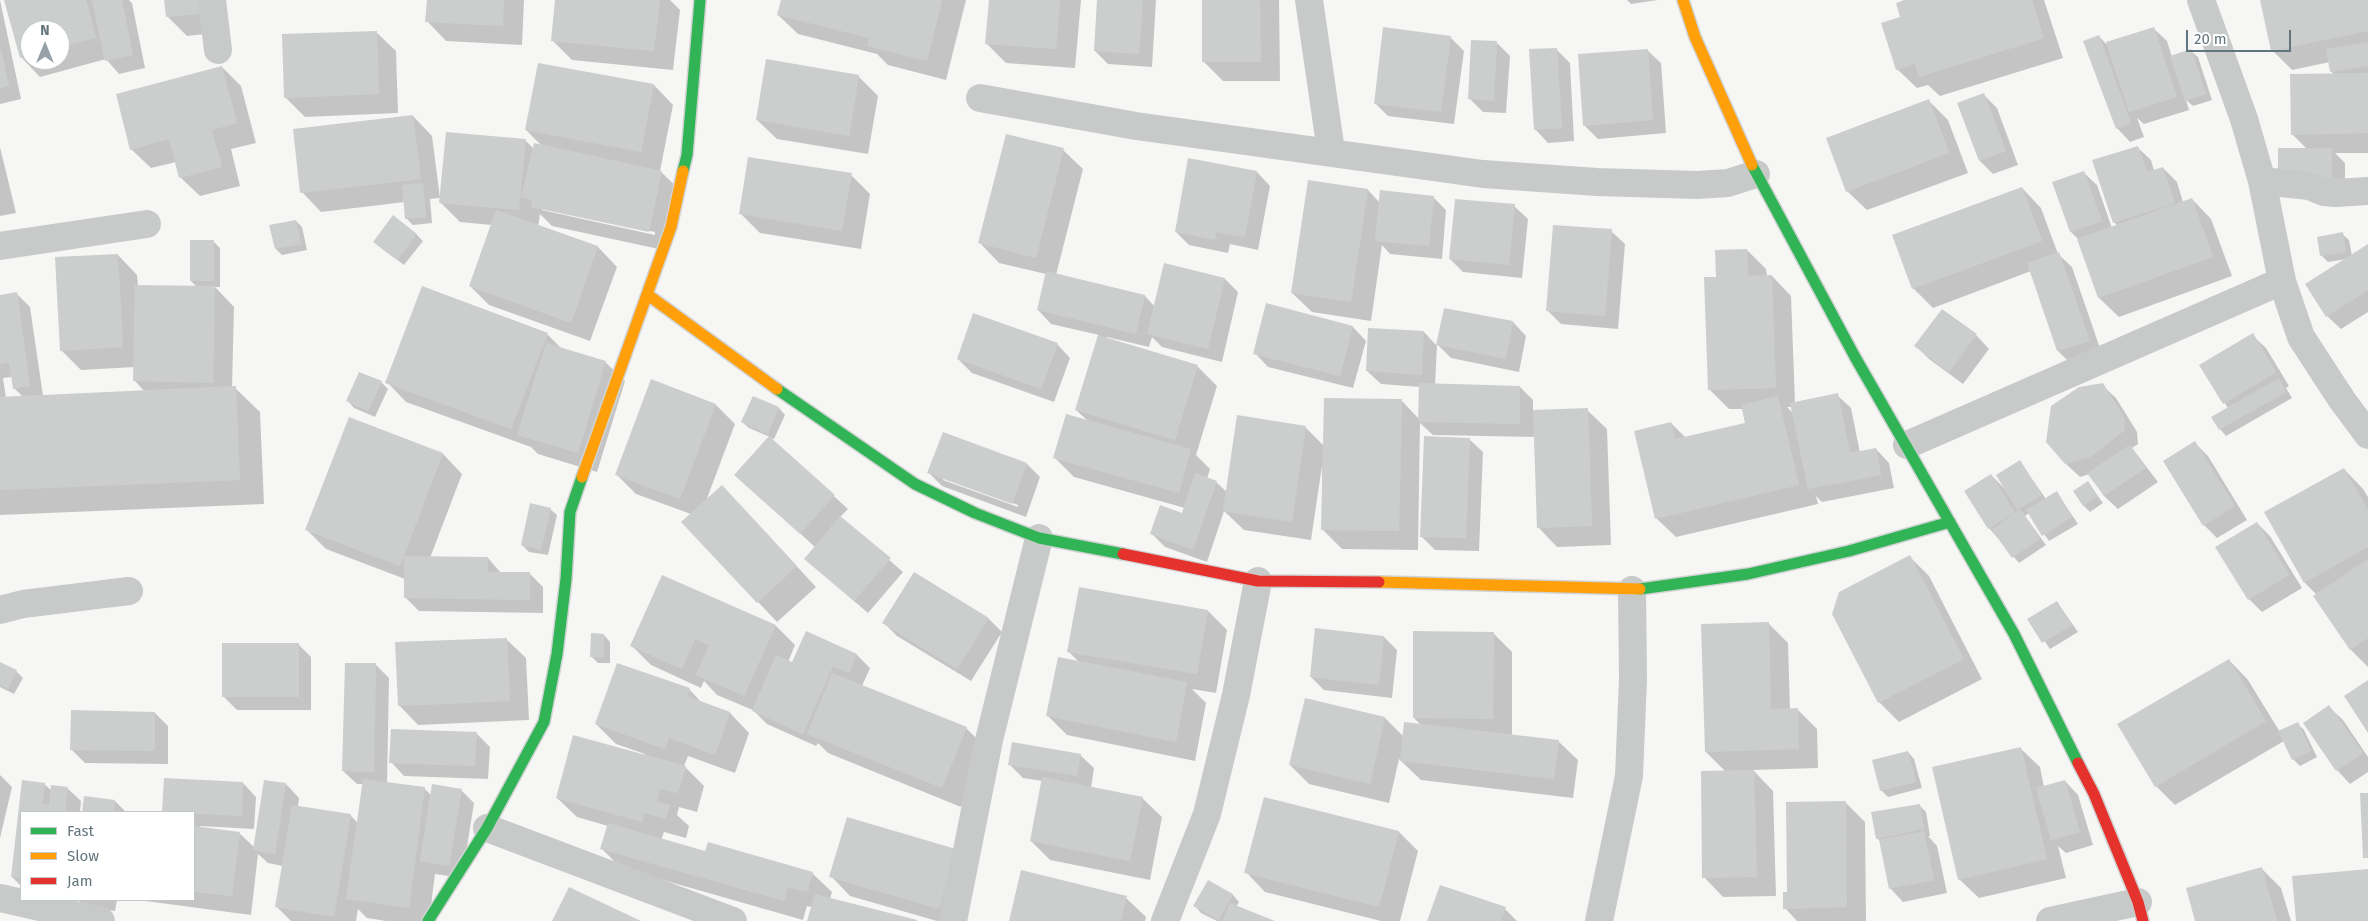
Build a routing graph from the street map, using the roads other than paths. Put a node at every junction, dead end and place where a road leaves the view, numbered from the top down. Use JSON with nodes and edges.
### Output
{"nodes":[{"id":1,"x":212,"y":0,"type":"edge"},
{"id":2,"x":700,"y":0,"type":"edge"},
{"id":3,"x":1309,"y":0,"type":"edge"},
{"id":4,"x":1683,"y":0,"type":"edge"},
{"id":5,"x":2201,"y":0,"type":"edge"},
{"id":6,"x":218,"y":50,"type":"dead end"},
{"id":7,"x":980,"y":98,"type":"dead end"},
{"id":8,"x":1330,"y":151,"type":"junction"},
{"id":9,"x":1756,"y":174,"type":"junction"},
{"id":10,"x":2262,"y":181,"type":"junction"},
{"id":11,"x":2368,"y":191,"type":"edge"},
{"id":12,"x":147,"y":224,"type":"dead end"},
{"id":13,"x":0,"y":246,"type":"edge"},
{"id":14,"x":2282,"y":281,"type":"junction"},
{"id":15,"x":648,"y":295,"type":"junction"},
{"id":16,"x":2368,"y":435,"type":"edge"},
{"id":17,"x":1907,"y":445,"type":"junction"},
{"id":18,"x":1950,"y":522,"type":"junction"},
{"id":19,"x":1039,"y":538,"type":"junction"},
{"id":20,"x":1258,"y":581,"type":"junction"},
{"id":21,"x":1632,"y":590,"type":"junction"},
{"id":22,"x":129,"y":591,"type":"dead end"},
{"id":23,"x":0,"y":610,"type":"edge"},
{"id":24,"x":487,"y":828,"type":"junction"},
{"id":25,"x":0,"y":898,"type":"edge"},
{"id":26,"x":2140,"y":911,"type":"edge"},
{"id":27,"x":101,"y":921,"type":"edge"},
{"id":28,"x":428,"y":921,"type":"edge"},
{"id":29,"x":733,"y":921,"type":"edge"},
{"id":30,"x":953,"y":921,"type":"edge"},
{"id":31,"x":1165,"y":921,"type":"edge"},
{"id":32,"x":1599,"y":921,"type":"edge"},
{"id":33,"x":2050,"y":921,"type":"edge"}],
"edges":[{"from":1,"to":6,"type":"street"},
{"from":2,"to":15,"type":"street"},
{"from":3,"to":8,"type":"street"},
{"from":4,"to":9,"type":"street"},
{"from":5,"to":10,"type":"street"},
{"from":7,"to":8,"type":"street"},
{"from":8,"to":9,"type":"street"},
{"from":9,"to":17,"type":"street"},
{"from":10,"to":11,"type":"street"},
{"from":10,"to":14,"type":"street"},
{"from":12,"to":13,"type":"street"},
{"from":14,"to":16,"type":"street"},
{"from":14,"to":17,"type":"street"},
{"from":15,"to":19,"type":"street"},
{"from":15,"to":24,"type":"street"},
{"from":17,"to":18,"type":"street"},
{"from":18,"to":21,"type":"street"},
{"from":18,"to":26,"type":"street"},
{"from":19,"to":20,"type":"street"},
{"from":19,"to":30,"type":"street"},
{"from":20,"to":21,"type":"street"},
{"from":20,"to":31,"type":"street"},
{"from":21,"to":32,"type":"street"},
{"from":22,"to":23,"type":"street"},
{"from":24,"to":28,"type":"street"},
{"from":24,"to":29,"type":"street"},
{"from":25,"to":27,"type":"street"},
{"from":26,"to":33,"type":"street"}]}
